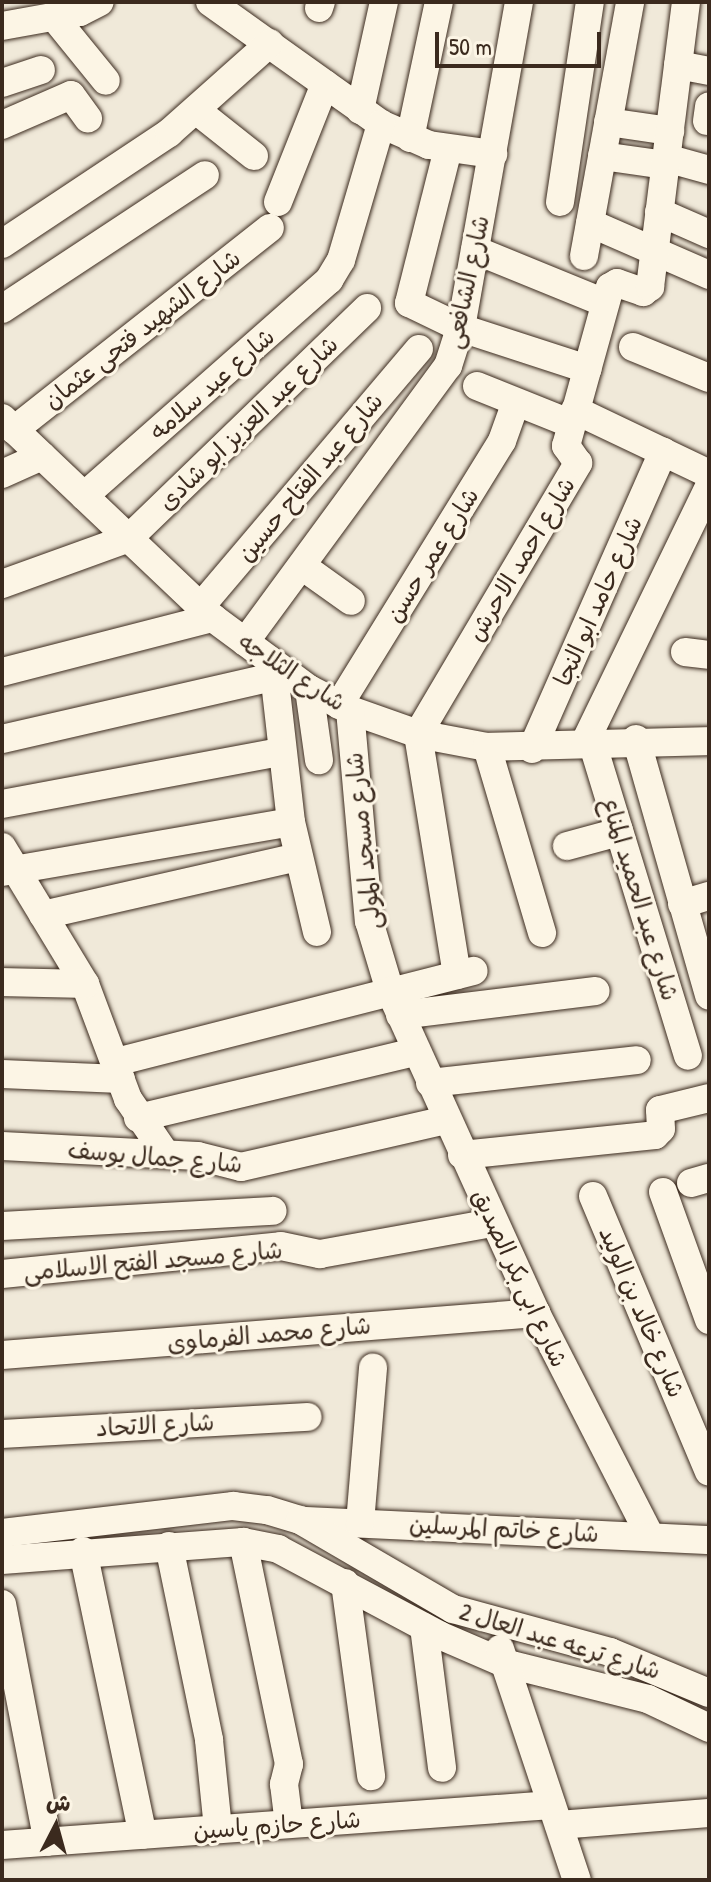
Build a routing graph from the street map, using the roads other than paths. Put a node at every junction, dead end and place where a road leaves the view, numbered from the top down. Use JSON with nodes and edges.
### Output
{"nodes":[{"id":1,"x":100,"y":2,"type":"edge"},
{"id":2,"x":210,"y":2,"type":"edge"},
{"id":3,"x":384,"y":2,"type":"edge"},
{"id":4,"x":439,"y":2,"type":"edge"},
{"id":5,"x":519,"y":2,"type":"edge"},
{"id":6,"x":590,"y":2,"type":"edge"},
{"id":7,"x":630,"y":2,"type":"edge"},
{"id":8,"x":694,"y":9,"type":"edge"},
{"id":9,"x":54,"y":17,"type":"junction"},
{"id":10,"x":7,"y":18,"type":"edge"},
{"id":11,"x":270,"y":43,"type":"junction"},
{"id":12,"x":678,"y":65,"type":"junction"},
{"id":13,"x":41,"y":70,"type":"dead end"},
{"id":14,"x":709,"y":71,"type":"edge"},
{"id":15,"x":106,"y":81,"type":"dead end"},
{"id":16,"x":2,"y":82,"type":"edge"},
{"id":17,"x":325,"y":84,"type":"junction"},
{"id":18,"x":196,"y":110,"type":"junction"},
{"id":19,"x":371,"y":117,"type":"junction"},
{"id":20,"x":88,"y":118,"type":"dead end"},
{"id":21,"x":608,"y":122,"type":"junction"},
{"id":22,"x":2,"y":125,"type":"edge"},
{"id":23,"x":410,"y":138,"type":"junction"},
{"id":24,"x":448,"y":149,"type":"junction"},
{"id":25,"x":667,"y":151,"type":"junction"},
{"id":26,"x":493,"y":154,"type":"junction"},
{"id":27,"x":254,"y":156,"type":"dead end"},
{"id":28,"x":602,"y":156,"type":"junction"},
{"id":29,"x":709,"y":170,"type":"edge"},
{"id":30,"x":205,"y":175,"type":"dead end"},
{"id":31,"x":560,"y":202,"type":"dead end"},
{"id":32,"x":659,"y":212,"type":"junction"},
{"id":33,"x":590,"y":223,"type":"junction"},
{"id":34,"x":709,"y":234,"type":"edge"},
{"id":35,"x":2,"y":244,"type":"edge"},
{"id":36,"x":475,"y":250,"type":"junction"},
{"id":37,"x":654,"y":252,"type":"junction"},
{"id":38,"x":584,"y":256,"type":"dead end"},
{"id":39,"x":709,"y":275,"type":"edge"},
{"id":40,"x":605,"y":303,"type":"junction"},
{"id":41,"x":367,"y":308,"type":"dead end"},
{"id":42,"x":2,"y":309,"type":"edge"},
{"id":43,"x":461,"y":328,"type":"junction"},
{"id":44,"x":633,"y":347,"type":"dead end"},
{"id":45,"x":419,"y":349,"type":"dead end"},
{"id":46,"x":587,"y":369,"type":"junction"},
{"id":47,"x":709,"y":378,"type":"edge"},
{"id":48,"x":477,"y":386,"type":"dead end"},
{"id":49,"x":516,"y":402,"type":"junction"},
{"id":50,"x":574,"y":417,"type":"junction"},
{"id":51,"x":8,"y":424,"type":"edge"},
{"id":52,"x":663,"y":452,"type":"junction"},
{"id":53,"x":42,"y":456,"type":"junction"},
{"id":54,"x":2,"y":474,"type":"edge"},
{"id":55,"x":709,"y":474,"type":"edge"},
{"id":56,"x":709,"y":487,"type":"edge"},
{"id":57,"x":84,"y":496,"type":"junction"},
{"id":58,"x":129,"y":538,"type":"junction"},
{"id":59,"x":302,"y":566,"type":"junction"},
{"id":60,"x":2,"y":584,"type":"edge"},
{"id":61,"x":351,"y":601,"type":"dead end"},
{"id":62,"x":207,"y":612,"type":"junction"},
{"id":63,"x":245,"y":642,"type":"junction"},
{"id":64,"x":273,"y":670,"type":"junction"},
{"id":65,"x":2,"y":672,"type":"edge"},
{"id":66,"x":309,"y":689,"type":"junction"},
{"id":67,"x":344,"y":707,"type":"junction"},
{"id":68,"x":418,"y":734,"type":"junction"},
{"id":69,"x":2,"y":739,"type":"edge"},
{"id":70,"x":636,"y":739,"type":"junction"},
{"id":71,"x":709,"y":741,"type":"edge"},
{"id":72,"x":589,"y":742,"type":"junction"},
{"id":73,"x":487,"y":747,"type":"junction"},
{"id":74,"x":532,"y":749,"type":"junction"},
{"id":75,"x":281,"y":752,"type":"junction"},
{"id":76,"x":319,"y":760,"type":"dead end"},
{"id":77,"x":2,"y":804,"type":"edge"},
{"id":78,"x":291,"y":822,"type":"junction"},
{"id":79,"x":619,"y":832,"type":"junction"},
{"id":80,"x":567,"y":846,"type":"dead end"},
{"id":81,"x":299,"y":857,"type":"junction"},
{"id":82,"x":7,"y":863,"type":"edge"},
{"id":83,"x":695,"y":900,"type":"edge"},
{"id":84,"x":43,"y":915,"type":"junction"},
{"id":85,"x":317,"y":932,"type":"dead end"},
{"id":86,"x":542,"y":933,"type":"dead end"},
{"id":87,"x":2,"y":982,"type":"edge"},
{"id":88,"x":85,"y":984,"type":"junction"},
{"id":89,"x":596,"y":991,"type":"dead end"},
{"id":90,"x":709,"y":996,"type":"edge"},
{"id":91,"x":395,"y":1003,"type":"junction"},
{"id":92,"x":416,"y":1052,"type":"junction"},
{"id":93,"x":688,"y":1056,"type":"dead end"},
{"id":94,"x":637,"y":1060,"type":"dead end"},
{"id":95,"x":118,"y":1071,"type":"junction"},
{"id":96,"x":2,"y":1074,"type":"edge"},
{"id":97,"x":430,"y":1083,"type":"junction"},
{"id":98,"x":709,"y":1098,"type":"edge"},
{"id":99,"x":138,"y":1118,"type":"junction"},
{"id":100,"x":447,"y":1120,"type":"junction"},
{"id":101,"x":2,"y":1146,"type":"edge"},
{"id":102,"x":165,"y":1153,"type":"junction"},
{"id":103,"x":462,"y":1155,"type":"junction"},
{"id":104,"x":231,"y":1165,"type":"junction"},
{"id":105,"x":663,"y":1192,"type":"dead end"},
{"id":106,"x":593,"y":1196,"type":"dead end"},
{"id":107,"x":273,"y":1211,"type":"junction"},
{"id":108,"x":493,"y":1223,"type":"junction"},
{"id":109,"x":2,"y":1226,"type":"edge"},
{"id":110,"x":308,"y":1253,"type":"junction"},
{"id":111,"x":2,"y":1274,"type":"edge"},
{"id":112,"x":536,"y":1313,"type":"junction"},
{"id":113,"x":709,"y":1320,"type":"edge"},
{"id":114,"x":2,"y":1355,"type":"edge"},
{"id":115,"x":373,"y":1368,"type":"dead end"},
{"id":116,"x":308,"y":1417,"type":"dead end"},
{"id":117,"x":2,"y":1434,"type":"edge"},
{"id":118,"x":709,"y":1472,"type":"edge"},
{"id":119,"x":124,"y":1519,"type":"junction"},
{"id":120,"x":300,"y":1520,"type":"junction"},
{"id":121,"x":360,"y":1523,"type":"junction"},
{"id":122,"x":2,"y":1533,"type":"edge"},
{"id":123,"x":650,"y":1536,"type":"junction"},
{"id":124,"x":709,"y":1540,"type":"edge"},
{"id":125,"x":243,"y":1542,"type":"junction"},
{"id":126,"x":169,"y":1546,"type":"junction"},
{"id":127,"x":130,"y":1549,"type":"junction"},
{"id":128,"x":83,"y":1551,"type":"junction"},
{"id":129,"x":2,"y":1560,"type":"edge"},
{"id":130,"x":345,"y":1583,"type":"junction"},
{"id":131,"x":2,"y":1604,"type":"edge"},
{"id":132,"x":490,"y":1622,"type":"junction"},
{"id":133,"x":424,"y":1627,"type":"junction"},
{"id":134,"x":504,"y":1663,"type":"junction"},
{"id":135,"x":709,"y":1693,"type":"edge"},
{"id":136,"x":709,"y":1728,"type":"edge"},
{"id":137,"x":442,"y":1768,"type":"dead end"},
{"id":138,"x":371,"y":1776,"type":"dead end"},
{"id":139,"x":709,"y":1813,"type":"edge"},
{"id":140,"x":555,"y":1815,"type":"junction"},
{"id":141,"x":289,"y":1824,"type":"junction"},
{"id":142,"x":218,"y":1829,"type":"junction"},
{"id":143,"x":143,"y":1835,"type":"junction"},
{"id":144,"x":48,"y":1842,"type":"junction"},
{"id":145,"x":2,"y":1845,"type":"edge"},
{"id":146,"x":575,"y":1880,"type":"edge"}],
"edges":[{"from":1,"to":9,"type":"street"},
{"from":2,"to":11,"type":"street"},
{"from":3,"to":19,"type":"street"},
{"from":4,"to":23,"type":"street"},
{"from":5,"to":26,"type":"street","name":"شارع الشافعى"},
{"from":6,"to":31,"type":"street"},
{"from":7,"to":21,"type":"street"},
{"from":8,"to":12,"type":"street"},
{"from":9,"to":10,"type":"street"},
{"from":9,"to":15,"type":"street"},
{"from":11,"to":17,"type":"street"},
{"from":11,"to":18,"type":"street"},
{"from":12,"to":14,"type":"street"},
{"from":12,"to":25,"type":"street"},
{"from":13,"to":16,"type":"street"},
{"from":17,"to":19,"type":"street"},
{"from":17,"to":51,"type":"street","name":"شارع الشهيد فتحى عثمان"},
{"from":18,"to":27,"type":"street"},
{"from":18,"to":35,"type":"street"},
{"from":19,"to":23,"type":"street"},
{"from":19,"to":57,"type":"street","name":"شارع عيد سلامه"},
{"from":20,"to":22,"type":"street"},
{"from":21,"to":25,"type":"street"},
{"from":21,"to":28,"type":"street"},
{"from":23,"to":24,"type":"street"},
{"from":24,"to":26,"type":"street"},
{"from":24,"to":43,"type":"street"},
{"from":25,"to":28,"type":"street"},
{"from":25,"to":29,"type":"street"},
{"from":25,"to":32,"type":"street"},
{"from":26,"to":36,"type":"street","name":"شارع الشافعى"},
{"from":28,"to":33,"type":"street"},
{"from":30,"to":42,"type":"street"},
{"from":32,"to":34,"type":"street"},
{"from":32,"to":37,"type":"street"},
{"from":33,"to":37,"type":"street"},
{"from":33,"to":38,"type":"street"},
{"from":36,"to":40,"type":"street"},
{"from":36,"to":43,"type":"street","name":"شارع الشافعى"},
{"from":37,"to":39,"type":"street"},
{"from":37,"to":40,"type":"street"},
{"from":40,"to":46,"type":"street","name":"شارع احمد الاحرش"},
{"from":41,"to":58,"type":"street","name":"شارع عبد العزيز ابو شادى"},
{"from":43,"to":46,"type":"street"},
{"from":43,"to":59,"type":"street","name":"شارع الشافعى"},
{"from":44,"to":47,"type":"street"},
{"from":45,"to":62,"type":"street","name":"شارع عبد الفتاح حسين"},
{"from":46,"to":50,"type":"street","name":"شارع احمد الاحرش"},
{"from":48,"to":49,"type":"street"},
{"from":49,"to":50,"type":"street"},
{"from":49,"to":67,"type":"street","name":"شارع عمر حسن"},
{"from":50,"to":52,"type":"street"},
{"from":50,"to":68,"type":"street","name":"شارع احمد الاحرش"},
{"from":51,"to":53,"type":"street","name":"شارع الثلاجه"},
{"from":52,"to":55,"type":"street"},
{"from":52,"to":74,"type":"street","name":"شارع حامد ابو النجا"},
{"from":53,"to":54,"type":"street"},
{"from":53,"to":57,"type":"street","name":"شارع الثلاجه"},
{"from":56,"to":72,"type":"street"},
{"from":57,"to":58,"type":"street","name":"شارع الثلاجه"},
{"from":58,"to":60,"type":"street"},
{"from":58,"to":62,"type":"street","name":"شارع الثلاجه"},
{"from":59,"to":61,"type":"street"},
{"from":59,"to":63,"type":"street","name":"شارع الشافعى"},
{"from":62,"to":63,"type":"street","name":"شارع الثلاجه"},
{"from":62,"to":65,"type":"street"},
{"from":63,"to":64,"type":"street","name":"شارع الثلاجه"},
{"from":64,"to":66,"type":"street","name":"شارع الثلاجه"},
{"from":64,"to":69,"type":"street"},
{"from":64,"to":75,"type":"street"},
{"from":66,"to":67,"type":"street","name":"شارع الثلاجه"},
{"from":66,"to":76,"type":"street"},
{"from":67,"to":68,"type":"street","name":"شارع الثلاجه"},
{"from":67,"to":91,"type":"street","name":"شارع مسجد المولى"},
{"from":68,"to":73,"type":"street","name":"شارع الثلاجه"},
{"from":68,"to":91,"type":"street"},
{"from":70,"to":71,"type":"street","name":"شارع الثلاجه"},
{"from":70,"to":72,"type":"street","name":"شارع الثلاجه"},
{"from":70,"to":83,"type":"street"},
{"from":72,"to":74,"type":"street","name":"شارع الثلاجه"},
{"from":72,"to":79,"type":"street","name":"شارع عبد الحميد المناع"},
{"from":73,"to":74,"type":"street","name":"شارع الثلاجه"},
{"from":73,"to":86,"type":"street"},
{"from":75,"to":77,"type":"street"},
{"from":75,"to":78,"type":"street"},
{"from":78,"to":81,"type":"street"},
{"from":78,"to":82,"type":"street"},
{"from":79,"to":80,"type":"street"},
{"from":79,"to":93,"type":"street","name":"شارع عبد الحميد المناع"},
{"from":81,"to":84,"type":"street"},
{"from":81,"to":85,"type":"street"},
{"from":82,"to":84,"type":"street"},
{"from":83,"to":90,"type":"street"},
{"from":84,"to":88,"type":"street"},
{"from":87,"to":88,"type":"street"},
{"from":88,"to":95,"type":"street"},
{"from":89,"to":91,"type":"street"},
{"from":91,"to":92,"type":"street","name":"شارع ابى بكر الصديق"},
{"from":91,"to":95,"type":"street"},
{"from":92,"to":97,"type":"street","name":"شارع ابى بكر الصديق"},
{"from":92,"to":99,"type":"street"},
{"from":94,"to":97,"type":"street"},
{"from":95,"to":96,"type":"street"},
{"from":95,"to":99,"type":"street"},
{"from":97,"to":100,"type":"street","name":"شارع ابى بكر الصديق"},
{"from":98,"to":103,"type":"street"},
{"from":99,"to":102,"type":"street"},
{"from":100,"to":103,"type":"street","name":"شارع ابى بكر الصديق"},
{"from":100,"to":104,"type":"street","name":"شارع جمال يوسف"},
{"from":101,"to":102,"type":"street","name":"شارع جمال يوسف"},
{"from":102,"to":104,"type":"street","name":"شارع جمال يوسف"},
{"from":103,"to":108,"type":"street","name":"شارع ابى بكر الصديق"},
{"from":104,"to":107,"type":"street"},
{"from":105,"to":113,"type":"street"},
{"from":106,"to":118,"type":"street","name":"شارع خالد بن الوليد"},
{"from":107,"to":109,"type":"street"},
{"from":107,"to":110,"type":"street"},
{"from":108,"to":110,"type":"street","name":"شارع مسجد الفتح الاسلامى"},
{"from":108,"to":112,"type":"street","name":"شارع ابى بكر الصديق"},
{"from":110,"to":111,"type":"street","name":"شارع مسجد الفتح الاسلامى"},
{"from":112,"to":114,"type":"street","name":"شارع محمد الفرماوى"},
{"from":112,"to":123,"type":"street","name":"شارع ابى بكر الصديق"},
{"from":115,"to":121,"type":"street"},
{"from":116,"to":117,"type":"street","name":"شارع الاتحاد"},
{"from":119,"to":120,"type":"street","name":"شارع ترعه عبد العال 2"},
{"from":119,"to":122,"type":"street","name":"شارع ترعه عبد العال 2"},
{"from":119,"to":127,"type":"street"},
{"from":120,"to":121,"type":"street","name":"شارع خاتم المرسلين"},
{"from":120,"to":132,"type":"street","name":"شارع ترعه عبد العال 2"},
{"from":121,"to":123,"type":"street","name":"شارع خاتم المرسلين"},
{"from":123,"to":124,"type":"street","name":"شارع خاتم المرسلين"},
{"from":125,"to":126,"type":"street","name":"شارع ترعه عبد العال 2"},
{"from":125,"to":130,"type":"street","name":"شارع ترعه عبد العال 2"},
{"from":125,"to":141,"type":"street"},
{"from":126,"to":127,"type":"street","name":"شارع ترعه عبد العال 2"},
{"from":126,"to":142,"type":"street"},
{"from":127,"to":128,"type":"street","name":"شارع ترعه عبد العال 2"},
{"from":128,"to":129,"type":"street","name":"شارع ترعه عبد العال 2"},
{"from":128,"to":143,"type":"street"},
{"from":130,"to":133,"type":"street","name":"شارع ترعه عبد العال 2"},
{"from":130,"to":138,"type":"street"},
{"from":131,"to":144,"type":"street"},
{"from":132,"to":134,"type":"street"},
{"from":132,"to":135,"type":"street","name":"شارع ترعه عبد العال 2"},
{"from":133,"to":134,"type":"street","name":"شارع ترعه عبد العال 2"},
{"from":133,"to":137,"type":"street"},
{"from":134,"to":136,"type":"street","name":"شارع ترعه عبد العال 2"},
{"from":134,"to":140,"type":"street"},
{"from":139,"to":140,"type":"street","name":"شارع حازم ياسين"},
{"from":140,"to":141,"type":"street","name":"شارع حازم ياسين"},
{"from":140,"to":146,"type":"street"},
{"from":141,"to":142,"type":"street","name":"شارع حازم ياسين"},
{"from":142,"to":143,"type":"street","name":"شارع حازم ياسين"},
{"from":143,"to":144,"type":"street","name":"شارع حازم ياسين"},
{"from":144,"to":145,"type":"street","name":"شارع حازم ياسين"}]}
